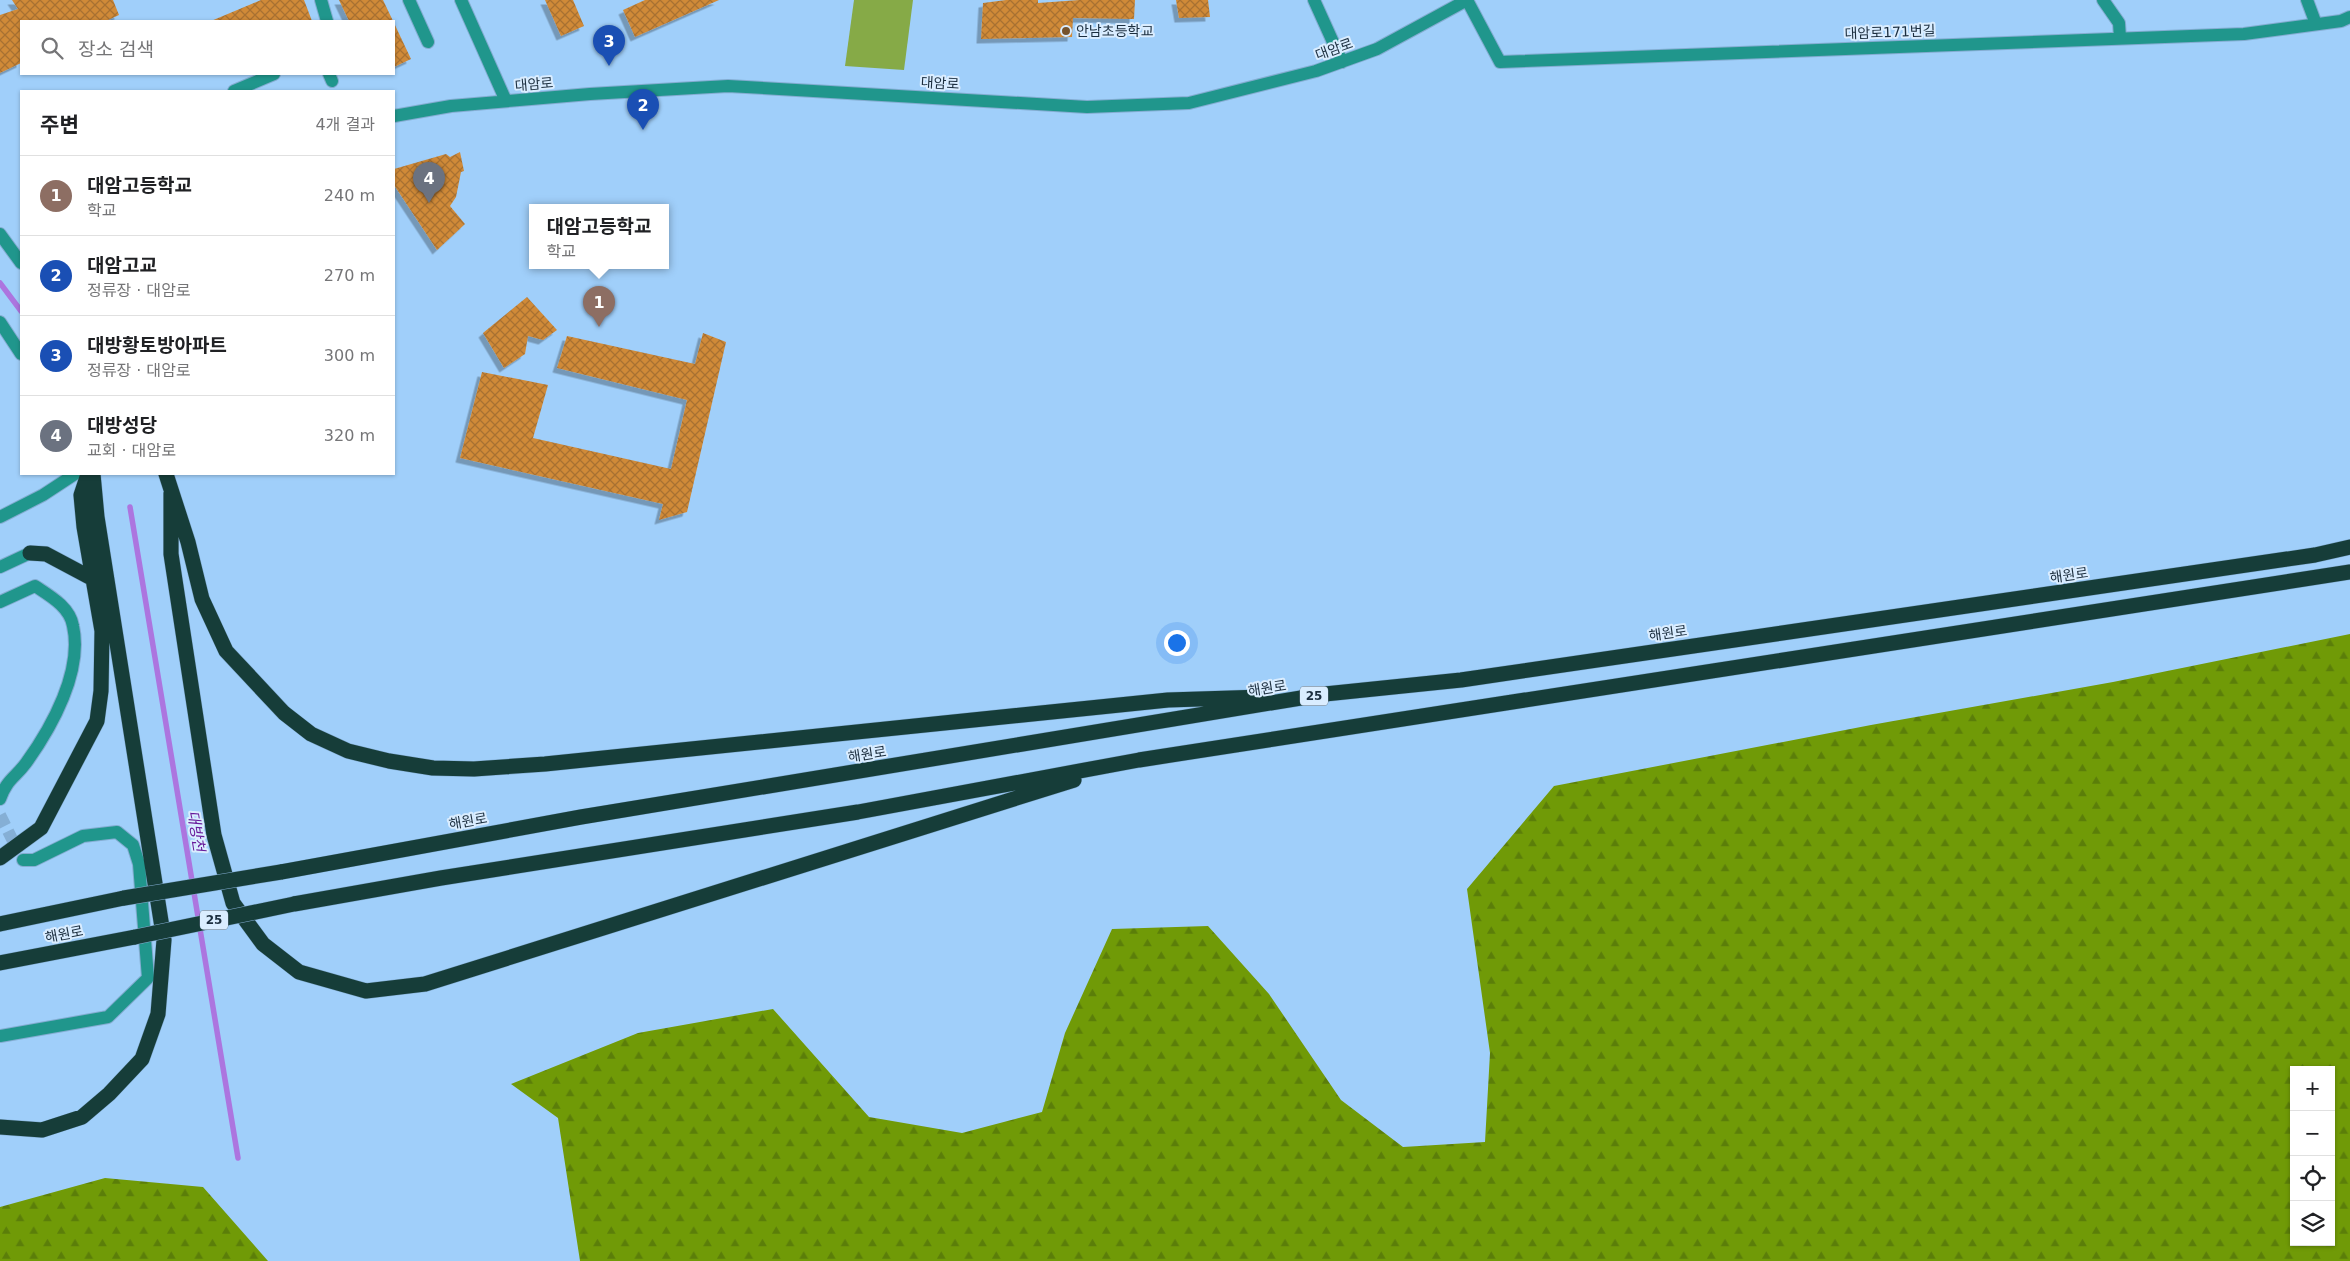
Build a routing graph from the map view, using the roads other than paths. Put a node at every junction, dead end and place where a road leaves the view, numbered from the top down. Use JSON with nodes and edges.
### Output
{"nodes":[{"id":1,"x":321,"y":0,"type":"edge"},
{"id":2,"x":410,"y":0,"type":"edge"},
{"id":3,"x":461,"y":0,"type":"edge"},
{"id":4,"x":1314,"y":0,"type":"edge"},
{"id":5,"x":1467,"y":0,"type":"edge"},
{"id":6,"x":2103,"y":0,"type":"edge"},
{"id":7,"x":2306,"y":0,"type":"edge"},
{"id":8,"x":2350,"y":17,"type":"edge"},
{"id":9,"x":327,"y":20,"type":"edge"},
{"id":10,"x":2316,"y":24,"type":"junction"},
{"id":11,"x":2120,"y":38,"type":"junction"},
{"id":12,"x":428,"y":42,"type":"dead end"},
{"id":13,"x":1342,"y":62,"type":"junction"},
{"id":14,"x":272,"y":75,"type":"edge"},
{"id":15,"x":236,"y":90,"type":"edge"},
{"id":16,"x":506,"y":101,"type":"junction"},
{"id":17,"x":395,"y":116,"type":"edge"},
{"id":18,"x":0,"y":234,"type":"edge"},
{"id":19,"x":20,"y":262,"type":"edge"},
{"id":20,"x":0,"y":322,"type":"edge"},
{"id":21,"x":20,"y":352,"type":"edge"},
{"id":22,"x":73,"y":475,"type":"edge"},
{"id":23,"x":88,"y":475,"type":"edge"},
{"id":24,"x":93,"y":475,"type":"edge"},
{"id":25,"x":166,"y":475,"type":"edge"},
{"id":26,"x":171,"y":493,"type":"junction"},
{"id":27,"x":0,"y":517,"type":"edge"},
{"id":28,"x":2350,"y":547,"type":"edge"},
{"id":29,"x":30,"y":553,"type":"joint"},
{"id":30,"x":0,"y":567,"type":"edge"},
{"id":31,"x":2350,"y":572,"type":"edge"},
{"id":32,"x":93,"y":579,"type":"junction"},
{"id":33,"x":0,"y":602,"type":"edge"},
{"id":34,"x":1325,"y":694,"type":"junction"},
{"id":35,"x":1138,"y":760,"type":"junction"},
{"id":36,"x":0,"y":799,"type":"edge"},
{"id":37,"x":0,"y":858,"type":"edge"},
{"id":38,"x":23,"y":860,"type":"dead end"},
{"id":39,"x":0,"y":924,"type":"edge"},
{"id":40,"x":0,"y":963,"type":"edge"},
{"id":41,"x":0,"y":1036,"type":"edge"},
{"id":42,"x":0,"y":1127,"type":"edge"}],
"edges":[{"from":1,"to":9,"type":"street"},
{"from":2,"to":12,"type":"street"},
{"from":3,"to":16,"type":"street"},
{"from":4,"to":13,"type":"street"},
{"from":5,"to":11,"type":"street","name":"대암로171번길"},
{"from":5,"to":13,"type":"street","name":"대암로"},
{"from":6,"to":11,"type":"street"},
{"from":7,"to":10,"type":"street"},
{"from":8,"to":10,"type":"street","name":"대암로171번길"},
{"from":10,"to":11,"type":"street","name":"대암로171번길"},
{"from":13,"to":16,"type":"street","name":"대암로"},
{"from":14,"to":15,"type":"street"},
{"from":16,"to":17,"type":"street","name":"대암로"},
{"from":18,"to":19,"type":"street"},
{"from":20,"to":21,"type":"street"},
{"from":22,"to":27,"type":"street"},
{"from":23,"to":32,"type":"highway"},
{"from":24,"to":42,"type":"highway"},
{"from":25,"to":26,"type":"highway"},
{"from":26,"to":34,"type":"highway"},
{"from":26,"to":35,"type":"highway"},
{"from":28,"to":34,"type":"highway","name":"해원로","number":"25"},
{"from":29,"to":30,"type":"street"},
{"from":29,"to":32,"type":"highway"},
{"from":31,"to":35,"type":"highway","number":"25"},
{"from":32,"to":37,"type":"highway"},
{"from":33,"to":36,"type":"street"},
{"from":34,"to":39,"type":"highway","name":"해원로","number":"25","bridge":true},
{"from":35,"to":40,"type":"highway","name":"해원로","number":"25","bridge":true},
{"from":38,"to":41,"type":"street"}]}
